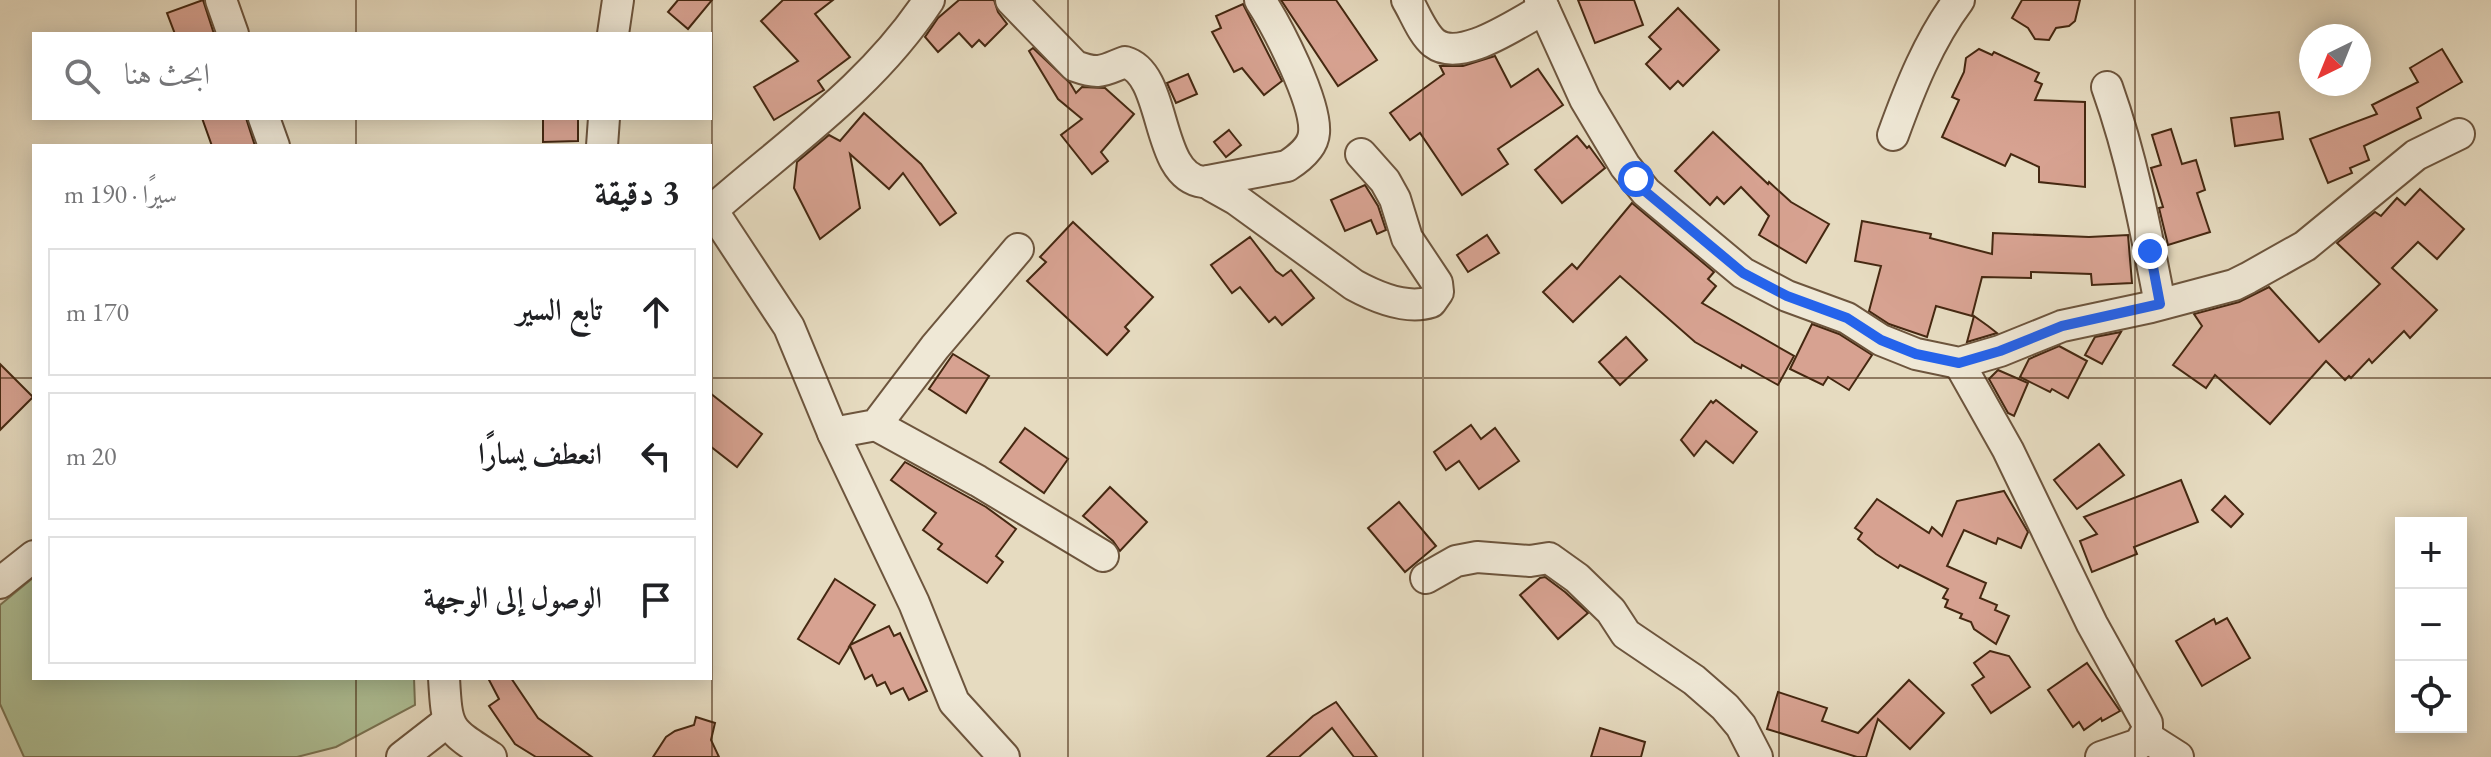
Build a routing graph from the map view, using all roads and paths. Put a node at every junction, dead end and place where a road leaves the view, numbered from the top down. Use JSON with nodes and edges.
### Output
{"nodes":[{"id":1,"x":221,"y":0,"type":"edge"},
{"id":2,"x":618,"y":0,"type":"edge"},
{"id":3,"x":929,"y":0,"type":"edge"},
{"id":4,"x":1011,"y":0,"type":"edge"},
{"id":5,"x":1260,"y":0,"type":"edge"},
{"id":6,"x":1407,"y":0,"type":"edge"},
{"id":7,"x":1959,"y":0,"type":"edge"},
{"id":8,"x":1542,"y":5,"type":"edge"},
{"id":9,"x":232,"y":32,"type":"edge"},
{"id":10,"x":613,"y":32,"type":"edge"},
{"id":11,"x":2107,"y":87,"type":"dead end"},
{"id":12,"x":265,"y":120,"type":"edge"},
{"id":13,"x":604,"y":120,"type":"edge"},
{"id":14,"x":2459,"y":134,"type":"dead end"},
{"id":15,"x":1893,"y":135,"type":"dead end"},
{"id":16,"x":273,"y":144,"type":"edge"},
{"id":17,"x":602,"y":144,"type":"edge"},
{"id":18,"x":1361,"y":154,"type":"dead end"},
{"id":19,"x":1209,"y":181,"type":"junction"},
{"id":20,"x":712,"y":210,"type":"edge"},
{"id":21,"x":712,"y":212,"type":"edge"},
{"id":22,"x":1018,"y":249,"type":"dead end"},
{"id":23,"x":2160,"y":304,"type":"junction"},
{"id":24,"x":1959,"y":363,"type":"junction"},
{"id":25,"x":876,"y":425,"type":"junction"},
{"id":26,"x":833,"y":433,"type":"junction"},
{"id":27,"x":1103,"y":556,"type":"dead end"},
{"id":28,"x":32,"y":558,"type":"edge"},
{"id":29,"x":1426,"y":578,"type":"dead end"},
{"id":30,"x":0,"y":583,"type":"edge"},
{"id":31,"x":444,"y":680,"type":"edge"},
{"id":32,"x":2145,"y":736,"type":"junction"},
{"id":33,"x":452,"y":738,"type":"edge"},
{"id":34,"x":402,"y":757,"type":"edge"},
{"id":35,"x":491,"y":757,"type":"edge"},
{"id":36,"x":1004,"y":757,"type":"edge"},
{"id":37,"x":1757,"y":757,"type":"edge"},
{"id":38,"x":2101,"y":757,"type":"edge"},
{"id":39,"x":2178,"y":757,"type":"edge"}],
"edges":[{"from":1,"to":9,"type":"street"},
{"from":2,"to":10,"type":"street"},
{"from":3,"to":20,"type":"street"},
{"from":4,"to":19,"type":"street"},
{"from":5,"to":19,"type":"street"},
{"from":6,"to":8,"type":"street"},
{"from":7,"to":15,"type":"street"},
{"from":8,"to":24,"type":"street"},
{"from":11,"to":23,"type":"street"},
{"from":12,"to":16,"type":"street"},
{"from":13,"to":17,"type":"street"},
{"from":14,"to":23,"type":"street"},
{"from":18,"to":19,"type":"street"},
{"from":21,"to":26,"type":"street"},
{"from":22,"to":25,"type":"street"},
{"from":23,"to":24,"type":"street"},
{"from":24,"to":32,"type":"street"},
{"from":25,"to":26,"type":"street"},
{"from":25,"to":27,"type":"street"},
{"from":26,"to":36,"type":"street"},
{"from":28,"to":30,"type":"street"},
{"from":29,"to":37,"type":"street"},
{"from":31,"to":33,"type":"street"},
{"from":32,"to":38,"type":"street"},
{"from":32,"to":39,"type":"street"},
{"from":33,"to":34,"type":"street"},
{"from":33,"to":35,"type":"street"}]}
